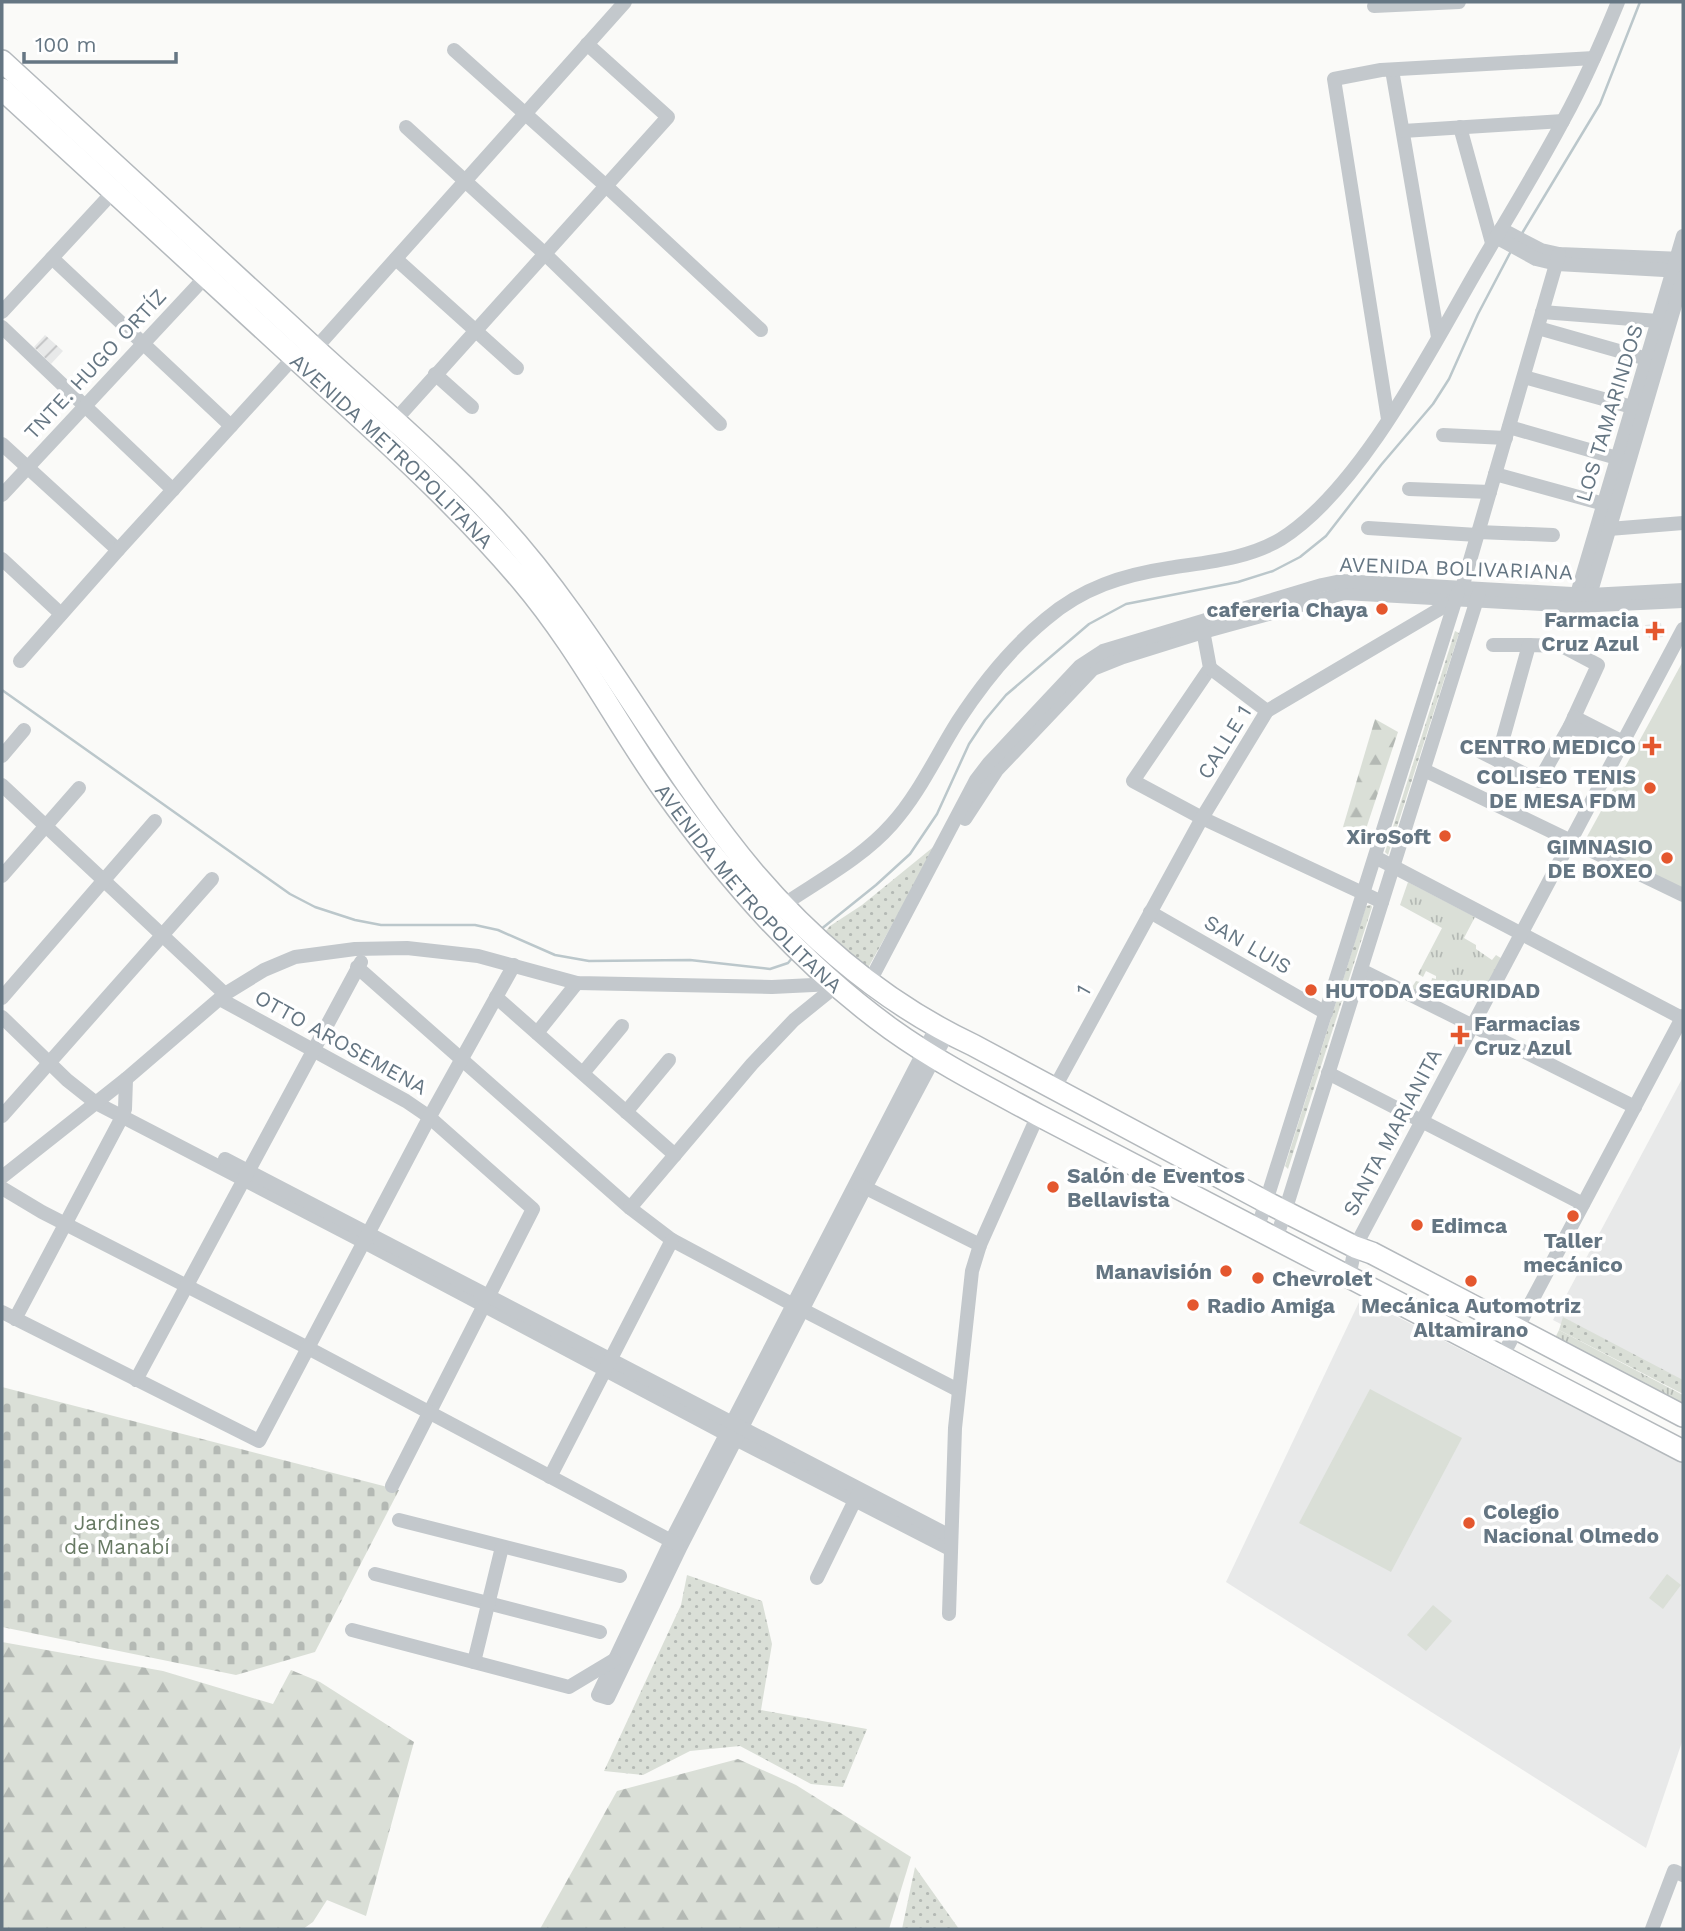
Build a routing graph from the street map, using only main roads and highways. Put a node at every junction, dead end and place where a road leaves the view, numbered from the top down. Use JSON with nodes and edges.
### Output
{"nodes":[{"id":1,"x":2,"y":61,"type":"edge"},
{"id":2,"x":2,"y":89,"type":"edge"},
{"id":3,"x":213,"y":269,"type":"junction"},
{"id":4,"x":387,"y":428,"type":"junction"},
{"id":5,"x":601,"y":674,"type":"junction"},
{"id":6,"x":1683,"y":1416,"type":"edge"},
{"id":7,"x":1683,"y":1451,"type":"edge"}],
"edges":[{"from":1,"to":3,"type":"highway"},
{"from":2,"to":3,"type":"highway","name":"AVENIDA METROPOLITANA"},
{"from":3,"to":4,"type":"highway"},
{"from":3,"to":4,"type":"highway","name":"AVENIDA METROPOLITANA"},
{"from":4,"to":5,"type":"highway","name":"AVENIDA METROPOLITANA"},
{"from":5,"to":6,"type":"highway"},
{"from":5,"to":7,"type":"highway","name":"AVENIDA METROPOLITANA"}]}
